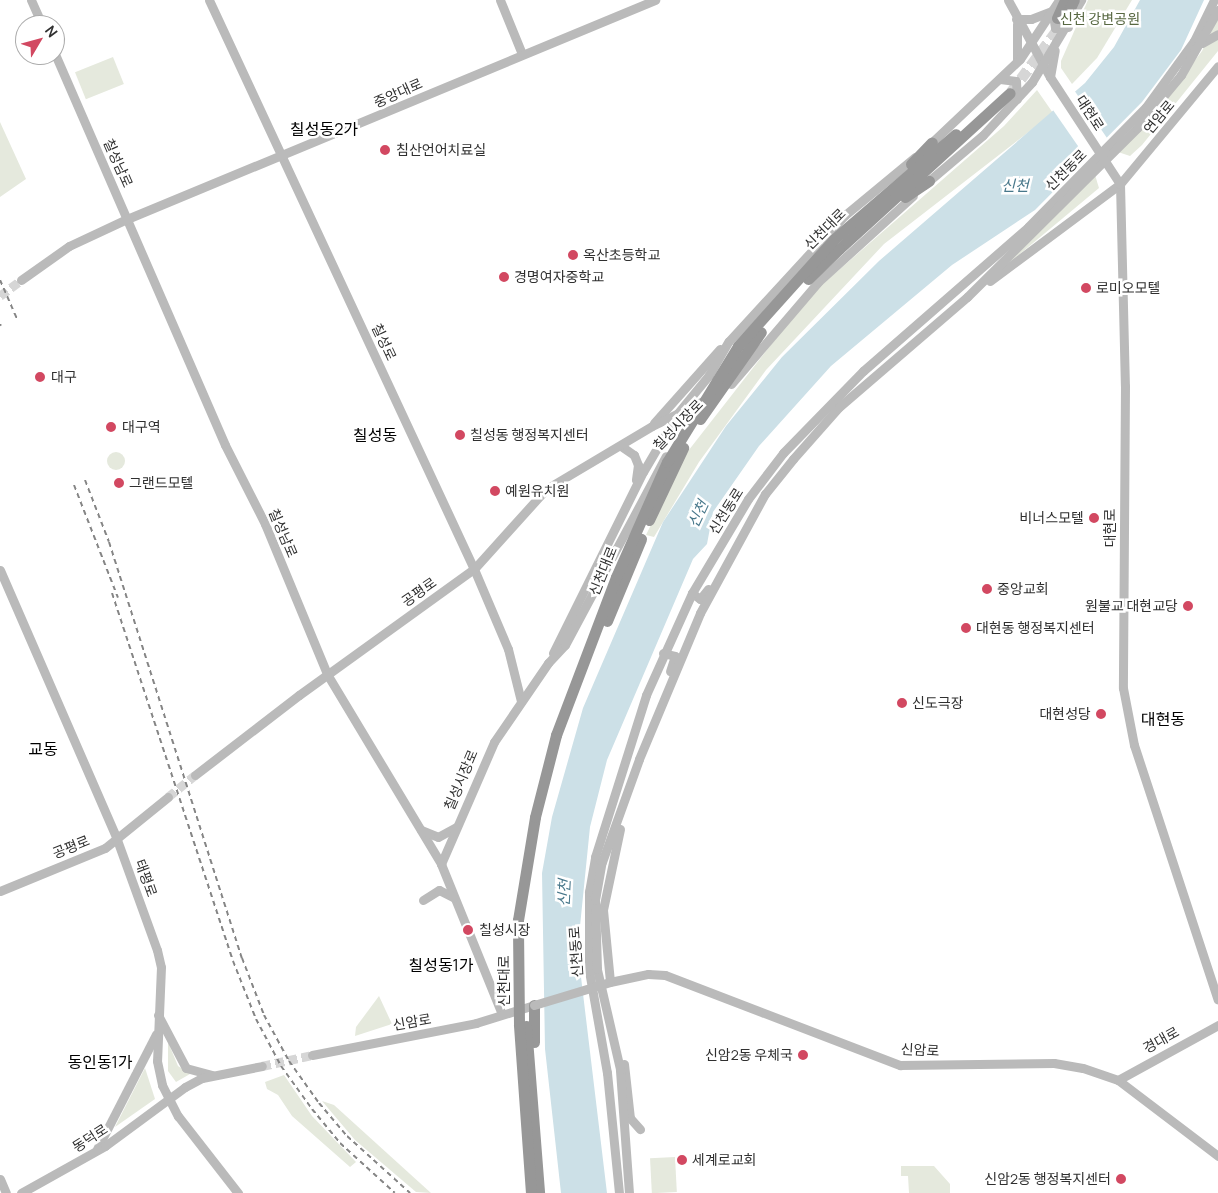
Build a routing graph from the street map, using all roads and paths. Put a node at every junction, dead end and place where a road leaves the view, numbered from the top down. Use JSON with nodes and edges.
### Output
{"nodes":[{"id":1,"x":31,"y":0,"type":"edge"},
{"id":2,"x":209,"y":0,"type":"edge"},
{"id":3,"x":500,"y":0,"type":"edge"},
{"id":4,"x":655,"y":0,"type":"edge"},
{"id":5,"x":1008,"y":0,"type":"edge"},
{"id":6,"x":1059,"y":0,"type":"edge"},
{"id":7,"x":1065,"y":0,"type":"edge"},
{"id":8,"x":1074,"y":0,"type":"edge"},
{"id":9,"x":1081,"y":0,"type":"edge"},
{"id":10,"x":1214,"y":0,"type":"edge"},
{"id":11,"x":1218,"y":10,"type":"edge"},
{"id":12,"x":38,"y":15,"type":"edge"},
{"id":13,"x":1016,"y":19,"type":"junction"},
{"id":14,"x":1061,"y":19,"type":"junction"},
{"id":15,"x":1218,"y":34,"type":"edge"},
{"id":16,"x":1198,"y":42,"type":"junction"},
{"id":17,"x":1057,"y":45,"type":"junction"},
{"id":18,"x":1030,"y":46,"type":"junction"},
{"id":19,"x":522,"y":54,"type":"junction"},
{"id":20,"x":1016,"y":63,"type":"junction"},
{"id":21,"x":60,"y":65,"type":"edge"},
{"id":22,"x":1042,"y":65,"type":"junction"},
{"id":23,"x":1218,"y":66,"type":"edge"},
{"id":24,"x":1218,"y":74,"type":"edge"},
{"id":25,"x":1050,"y":80,"type":"junction"},
{"id":26,"x":1032,"y":82,"type":"junction"},
{"id":27,"x":1204,"y":84,"type":"junction"},
{"id":28,"x":1008,"y":90,"type":"junction"},
{"id":29,"x":932,"y":142,"type":"junction"},
{"id":30,"x":283,"y":158,"type":"junction"},
{"id":31,"x":929,"y":181,"type":"junction"},
{"id":32,"x":1120,"y":184,"type":"junction"},
{"id":33,"x":127,"y":219,"type":"junction"},
{"id":34,"x":860,"y":223,"type":"junction"},
{"id":35,"x":839,"y":248,"type":"junction"},
{"id":36,"x":21,"y":280,"type":"tunnel mouth"},
{"id":37,"x":956,"y":307,"type":"junction"},
{"id":38,"x":729,"y":341,"type":"junction"},
{"id":39,"x":709,"y":375,"type":"junction"},
{"id":40,"x":727,"y":390,"type":"junction"},
{"id":41,"x":677,"y":414,"type":"junction"},
{"id":42,"x":651,"y":427,"type":"junction"},
{"id":43,"x":620,"y":446,"type":"junction"},
{"id":44,"x":634,"y":489,"type":"junction"},
{"id":45,"x":765,"y":494,"type":"junction"},
{"id":46,"x":474,"y":569,"type":"junction"},
{"id":47,"x":0,"y":570,"type":"edge"},
{"id":48,"x":692,"y":593,"type":"junction"},
{"id":49,"x":663,"y":653,"type":"junction"},
{"id":50,"x":548,"y":663,"type":"junction"},
{"id":51,"x":327,"y":674,"type":"junction"},
{"id":52,"x":521,"y":701,"type":"junction"},
{"id":53,"x":639,"y":759,"type":"junction"},
{"id":54,"x":195,"y":775,"type":"tunnel mouth"},
{"id":55,"x":168,"y":797,"type":"tunnel mouth"},
{"id":56,"x":627,"y":798,"type":"junction"},
{"id":57,"x":456,"y":827,"type":"junction"},
{"id":58,"x":419,"y":829,"type":"junction"},
{"id":59,"x":116,"y":837,"type":"junction"},
{"id":60,"x":441,"y":864,"type":"junction"},
{"id":61,"x":0,"y":891,"type":"edge"},
{"id":62,"x":424,"y":900,"type":"dead end"},
{"id":63,"x":456,"y":900,"type":"junction"},
{"id":64,"x":610,"y":982,"type":"junction"},
{"id":65,"x":1218,"y":1000,"type":"edge"},
{"id":66,"x":534,"y":1005,"type":"junction"},
{"id":67,"x":502,"y":1014,"type":"junction"},
{"id":68,"x":158,"y":1015,"type":"junction"},
{"id":69,"x":610,"y":1021,"type":"junction"},
{"id":70,"x":1218,"y":1025,"type":"edge"},
{"id":71,"x":157,"y":1032,"type":"junction"},
{"id":72,"x":312,"y":1055,"type":"tunnel mouth"},
{"id":73,"x":262,"y":1066,"type":"tunnel mouth"},
{"id":74,"x":215,"y":1075,"type":"junction"},
{"id":75,"x":532,"y":1076,"type":"dead end"},
{"id":76,"x":1118,"y":1080,"type":"junction"},
{"id":77,"x":168,"y":1097,"type":"junction"},
{"id":78,"x":640,"y":1129,"type":"dead end"},
{"id":79,"x":623,"y":1148,"type":"junction"},
{"id":80,"x":95,"y":1152,"type":"junction"},
{"id":81,"x":1218,"y":1156,"type":"edge"},
{"id":82,"x":0,"y":1179,"type":"edge"},
{"id":83,"x":6,"y":1193,"type":"edge"},
{"id":84,"x":21,"y":1193,"type":"edge"},
{"id":85,"x":238,"y":1193,"type":"edge"},
{"id":86,"x":531,"y":1193,"type":"edge"},
{"id":87,"x":540,"y":1193,"type":"edge"},
{"id":88,"x":619,"y":1193,"type":"edge"},
{"id":89,"x":629,"y":1193,"type":"edge"},
{"id":90,"x":634,"y":1193,"type":"edge"}],
"edges":[{"from":1,"to":12,"type":"main road"},
{"from":2,"to":30,"type":"main road","name":"칠성로"},
{"from":3,"to":19,"type":"main road"},
{"from":4,"to":19,"type":"main road","name":"중앙대로"},
{"from":5,"to":13,"type":"main road","name":"대현로"},
{"from":6,"to":14,"type":"main road"},
{"from":7,"to":14,"type":"highway"},
{"from":8,"to":14,"type":"highway"},
{"from":9,"to":14,"type":"main road"},
{"from":10,"to":16,"type":"main road","name":"신천동로"},
{"from":11,"to":16,"type":"main road","name":"신천동로"},
{"from":13,"to":14,"type":"main road"},
{"from":13,"to":18,"type":"main road","name":"대현로"},
{"from":13,"to":20,"type":"main road"},
{"from":14,"to":17,"type":"main road"},
{"from":14,"to":18,"type":"main road"},
{"from":15,"to":16,"type":"main road"},
{"from":16,"to":37,"type":"main road","name":"신천동로"},
{"from":16,"to":48,"type":"main road","name":"신천동로"},
{"from":17,"to":22,"type":"main road"},
{"from":17,"to":25,"type":"main road"},
{"from":18,"to":20,"type":"main road"},
{"from":18,"to":22,"type":"main road","name":"대현로"},
{"from":19,"to":30,"type":"main road","name":"중앙대로"},
{"from":20,"to":28,"type":"main road"},
{"from":21,"to":33,"type":"main road","name":"칠성남로"},
{"from":22,"to":25,"type":"main road","name":"대현로"},
{"from":22,"to":26,"type":"main road"},
{"from":23,"to":27,"type":"main road","name":"연암로"},
{"from":24,"to":27,"type":"main road"},
{"from":25,"to":26,"type":"main road"},
{"from":25,"to":32,"type":"main road","name":"대현로","bridge":true},
{"from":26,"to":28,"type":"main road"},
{"from":27,"to":32,"type":"main road","name":"연암로"},
{"from":28,"to":29,"type":"main road","name":"칠성시장로"},
{"from":28,"to":31,"type":"main road","name":"칠성시장로"},
{"from":28,"to":34,"type":"highway","name":"신천대로"},
{"from":29,"to":34,"type":"highway"},
{"from":29,"to":38,"type":"main road","name":"칠성시장로"},
{"from":30,"to":33,"type":"main road","name":"중앙대로"},
{"from":30,"to":46,"type":"main road","name":"칠성로"},
{"from":31,"to":34,"type":"highway"},
{"from":31,"to":35,"type":"main road","name":"칠성시장로"},
{"from":32,"to":37,"type":"main road","name":"연암로"},
{"from":32,"to":65,"type":"main road","name":"대현로"},
{"from":33,"to":36,"type":"main road","name":"중앙대로"},
{"from":33,"to":51,"type":"main road","name":"칠성남로"},
{"from":34,"to":35,"type":"highway","name":"신천대로"},
{"from":35,"to":40,"type":"main road","name":"칠성시장로"},
{"from":35,"to":86,"type":"highway","name":"신천대로","bridge":true},
{"from":35,"to":87,"type":"highway","name":"신천대로","bridge":true},
{"from":37,"to":45,"type":"main road","name":"신천동로"},
{"from":38,"to":39,"type":"main road","name":"칠성시장로"},
{"from":38,"to":42,"type":"main road","name":"공평로"},
{"from":39,"to":40,"type":"main road"},
{"from":39,"to":41,"type":"main road","name":"칠성시장로"},
{"from":40,"to":41,"type":"main road","name":"공평로"},
{"from":40,"to":50,"type":"main road","name":"칠성시장로"},
{"from":41,"to":42,"type":"main road","name":"공평로"},
{"from":41,"to":44,"type":"main road","name":"칠성시장로"},
{"from":42,"to":43,"type":"main road","name":"공평로"},
{"from":43,"to":44,"type":"main road"},
{"from":43,"to":46,"type":"main road","name":"공평로"},
{"from":44,"to":50,"type":"main road","name":"칠성시장로"},
{"from":45,"to":48,"type":"main road"},
{"from":45,"to":53,"type":"main road","name":"신천동로"},
{"from":46,"to":51,"type":"main road","name":"공평로"},
{"from":46,"to":52,"type":"main road","name":"칠성로"},
{"from":47,"to":59,"type":"main road","name":"태평로"},
{"from":48,"to":49,"type":"main road","name":"신천동로"},
{"from":49,"to":53,"type":"main road"},
{"from":49,"to":88,"type":"main road","name":"신천동로"},
{"from":50,"to":52,"type":"main road","name":"칠성시장로"},
{"from":51,"to":54,"type":"main road","name":"공평로"},
{"from":51,"to":58,"type":"main road","name":"칠성남로"},
{"from":52,"to":57,"type":"main road","name":"칠성시장로"},
{"from":53,"to":56,"type":"main road","name":"신천동로"},
{"from":55,"to":59,"type":"main road","name":"공평로"},
{"from":56,"to":64,"type":"main road"},
{"from":56,"to":69,"type":"main road","name":"신천동로"},
{"from":57,"to":58,"type":"main road"},
{"from":57,"to":60,"type":"main road","name":"칠성시장로"},
{"from":58,"to":60,"type":"main road","name":"칠성남로"},
{"from":59,"to":61,"type":"main road","name":"공평로"},
{"from":59,"to":68,"type":"main road","name":"태평로"},
{"from":60,"to":63,"type":"main road","name":"칠성남로"},
{"from":62,"to":63,"type":"main road"},
{"from":63,"to":67,"type":"main road","name":"칠성남로"},
{"from":64,"to":66,"type":"main road","name":"신암로","bridge":true},
{"from":64,"to":76,"type":"main road","name":"신암로"},
{"from":66,"to":67,"type":"main road","name":"신암로","bridge":true},
{"from":66,"to":75,"type":"highway"},
{"from":67,"to":72,"type":"main road","name":"신암로"},
{"from":68,"to":71,"type":"main road","name":"태평로"},
{"from":68,"to":74,"type":"main road"},
{"from":69,"to":78,"type":"main road"},
{"from":69,"to":79,"type":"main road","name":"신천동로"},
{"from":70,"to":76,"type":"main road","name":"경대로"},
{"from":71,"to":77,"type":"main road","name":"태평로"},
{"from":71,"to":80,"type":"main road"},
{"from":73,"to":74,"type":"main road"},
{"from":74,"to":77,"type":"main road"},
{"from":76,"to":81,"type":"main road","name":"신암로"},
{"from":77,"to":80,"type":"main road","name":"동덕로"},
{"from":77,"to":85,"type":"main road","name":"태평로"},
{"from":79,"to":89,"type":"main road","name":"신천동로"},
{"from":79,"to":90,"type":"main road"},
{"from":80,"to":84,"type":"main road","name":"동덕로"},
{"from":82,"to":83,"type":"main road"}]}
